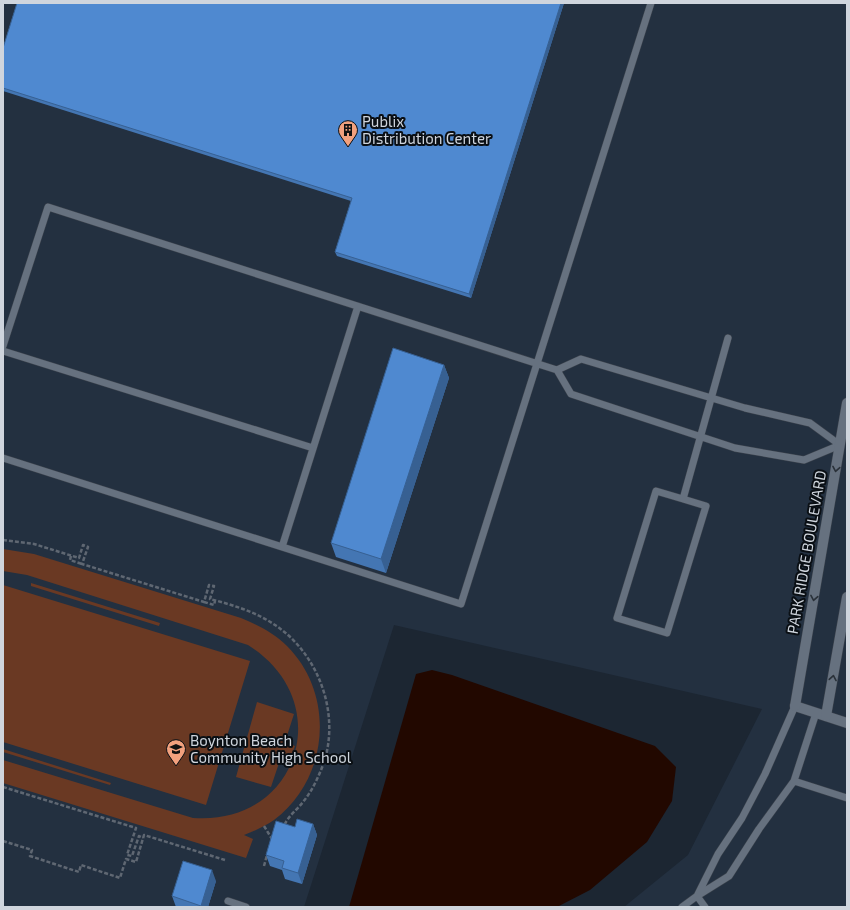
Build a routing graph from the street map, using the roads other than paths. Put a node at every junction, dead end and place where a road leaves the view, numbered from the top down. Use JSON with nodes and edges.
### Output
{"nodes":[{"id":1,"x":651,"y":3,"type":"edge"},
{"id":2,"x":358,"y":306,"type":"junction"},
{"id":3,"x":728,"y":338,"type":"dead end"},
{"id":4,"x":3,"y":346,"type":"edge"},
{"id":5,"x":3,"y":351,"type":"edge"},
{"id":6,"x":538,"y":363,"type":"junction"},
{"id":7,"x":557,"y":370,"type":"junction"},
{"id":8,"x":712,"y":398,"type":"junction"},
{"id":9,"x":847,"y":403,"type":"edge"},
{"id":10,"x":701,"y":438,"type":"junction"},
{"id":11,"x":844,"y":446,"type":"edge"},
{"id":12,"x":313,"y":448,"type":"junction"},
{"id":13,"x":3,"y":458,"type":"edge"},
{"id":14,"x":684,"y":499,"type":"junction"},
{"id":15,"x":282,"y":547,"type":"junction"},
{"id":16,"x":847,"y":597,"type":"edge"},
{"id":17,"x":795,"y":706,"type":"junction"},
{"id":18,"x":821,"y":714,"type":"junction"},
{"id":19,"x":847,"y":723,"type":"edge"},
{"id":20,"x":794,"y":781,"type":"junction"},
{"id":21,"x":847,"y":798,"type":"edge"},
{"id":22,"x":697,"y":896,"type":"junction"},
{"id":23,"x":228,"y":901,"type":"dead end"},
{"id":24,"x":246,"y":907,"type":"edge"},
{"id":25,"x":682,"y":907,"type":"edge"},
{"id":26,"x":705,"y":907,"type":"edge"}],
"edges":[{"from":1,"to":6,"type":"lane"},
{"from":2,"to":4,"type":"lane"},
{"from":2,"to":6,"type":"lane"},
{"from":2,"to":12,"type":"lane"},
{"from":3,"to":8,"type":"lane"},
{"from":5,"to":12,"type":"lane"},
{"from":6,"to":7,"type":"lane"},
{"from":6,"to":15,"type":"lane"},
{"from":7,"to":8,"type":"lane"},
{"from":7,"to":10,"type":"lane"},
{"from":8,"to":10,"type":"lane"},
{"from":8,"to":11,"type":"lane"},
{"from":9,"to":11,"type":"street","name":"PARK RIDGE BOULEVARD"},
{"from":10,"to":11,"type":"lane"},
{"from":10,"to":14,"type":"lane"},
{"from":11,"to":17,"type":"street","name":"PARK RIDGE BOULEVARD","one_way":true},
{"from":12,"to":15,"type":"lane"},
{"from":13,"to":15,"type":"lane"},
{"from":14,"to":14,"type":"lane"},
{"from":18,"to":16,"type":"street","one_way":true},
{"from":17,"to":18,"type":"street"},
{"from":17,"to":22,"type":"lane"},
{"from":18,"to":19,"type":"street"},
{"from":18,"to":20,"type":"lane"},
{"from":20,"to":21,"type":"lane"},
{"from":20,"to":22,"type":"lane"},
{"from":22,"to":25,"type":"lane"},
{"from":22,"to":26,"type":"lane"},
{"from":23,"to":24,"type":"lane"}]}
